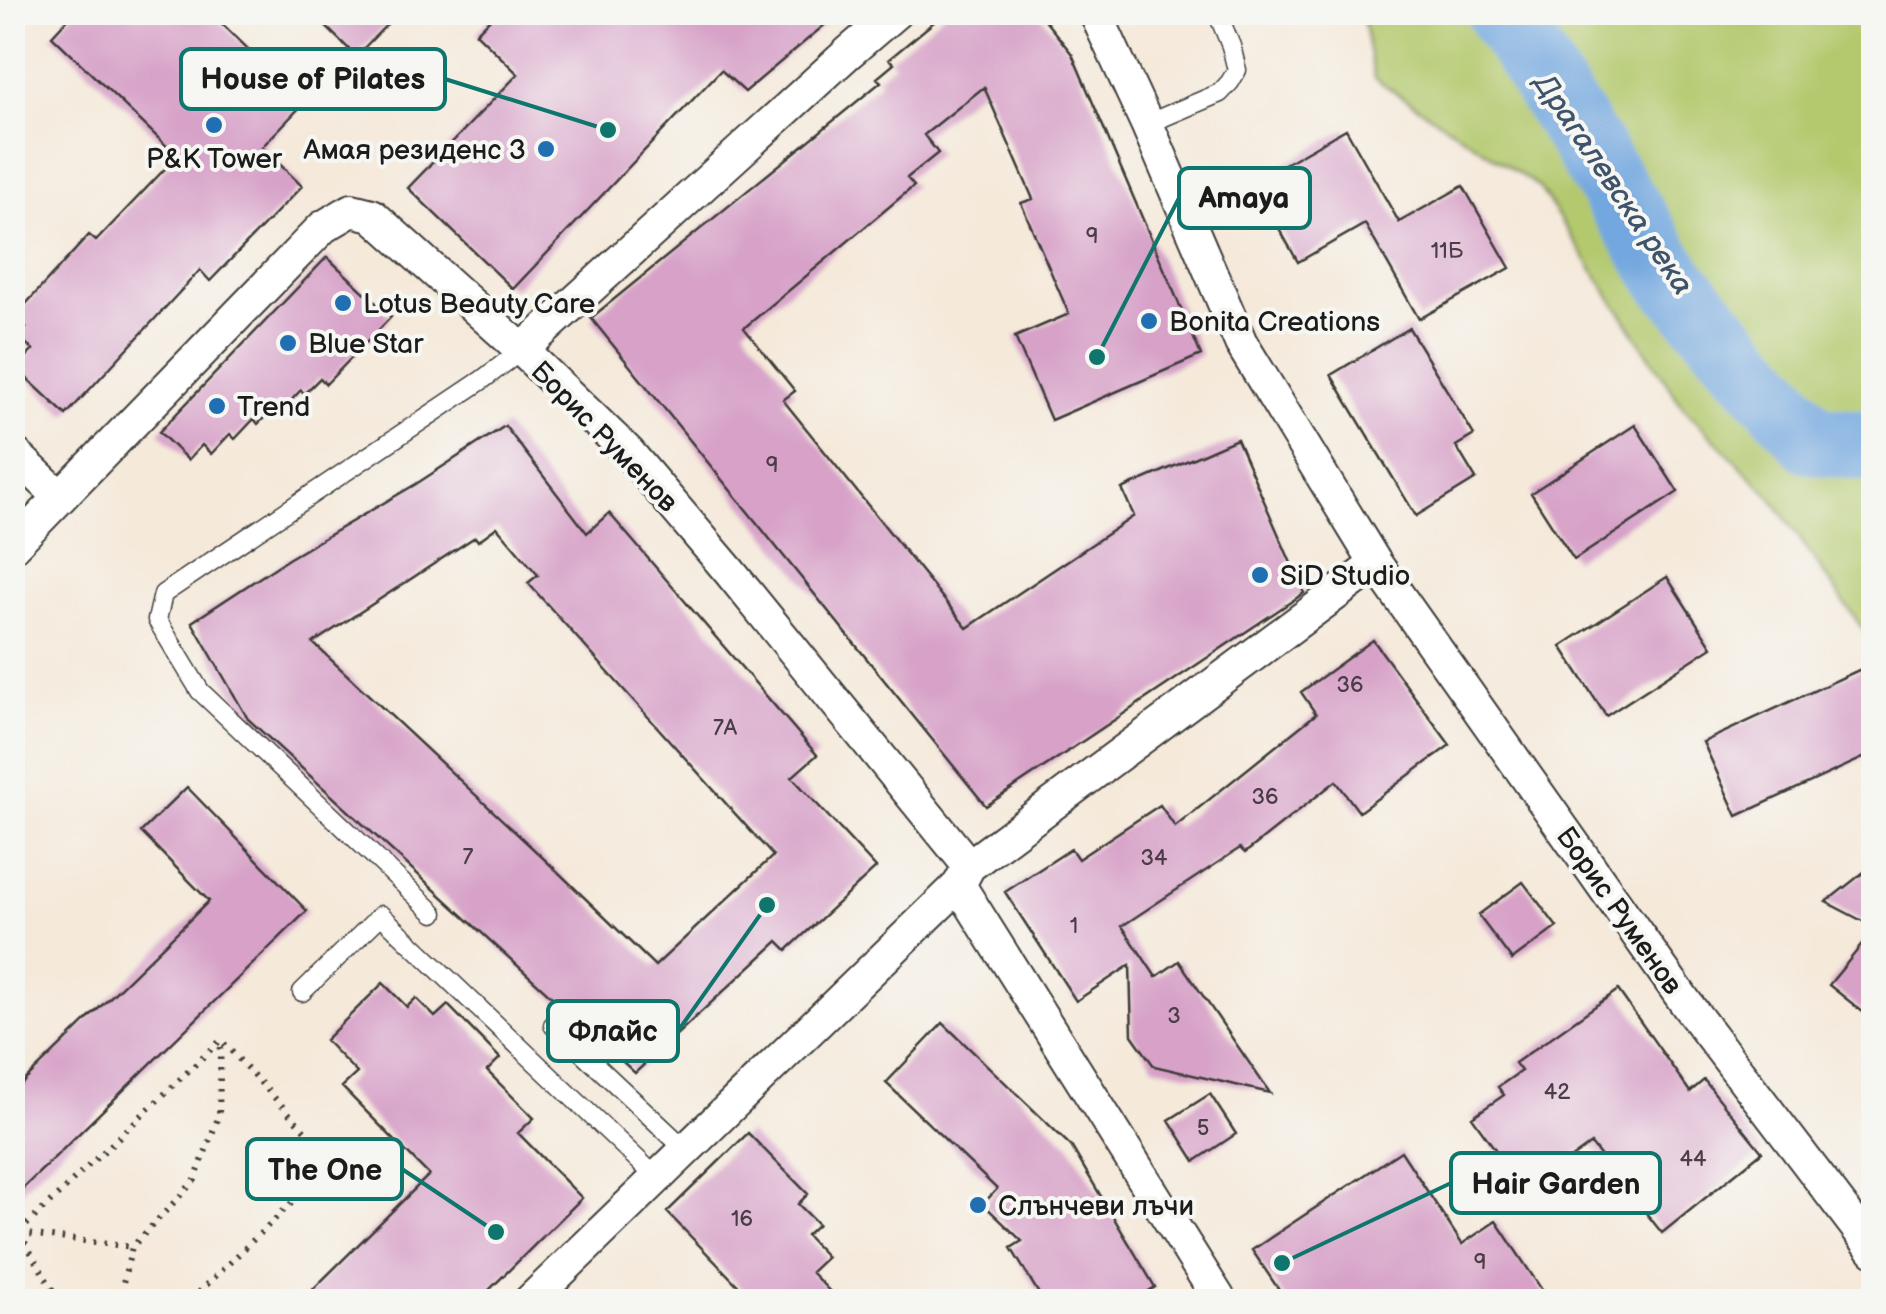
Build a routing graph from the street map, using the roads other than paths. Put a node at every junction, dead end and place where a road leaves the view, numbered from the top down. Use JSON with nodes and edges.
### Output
{"nodes":[{"id":1,"x":896,"y":12,"type":"edge"},
{"id":2,"x":1095,"y":12,"type":"edge"},
{"id":3,"x":1217,"y":12,"type":"edge"},
{"id":4,"x":1148,"y":124,"type":"junction"},
{"id":5,"x":522,"y":350,"type":"junction"},
{"id":6,"x":12,"y":451,"type":"edge"},
{"id":7,"x":59,"y":496,"type":"junction"},
{"id":8,"x":12,"y":547,"type":"edge"},
{"id":9,"x":1376,"y":564,"type":"junction"},
{"id":10,"x":964,"y":875,"type":"junction"},
{"id":11,"x":434,"y":914,"type":"dead end"},
{"id":12,"x":302,"y":992,"type":"dead end"},
{"id":13,"x":553,"y":1026,"type":"dead end"},
{"id":14,"x":686,"y":1150,"type":"junction"},
{"id":15,"x":657,"y":1178,"type":"junction"},
{"id":16,"x":1874,"y":1250,"type":"edge"},
{"id":17,"x":529,"y":1302,"type":"edge"},
{"id":18,"x":1221,"y":1302,"type":"edge"}],
"edges":[{"from":1,"to":5,"type":"street","name":"Борис Руменов"},
{"from":2,"to":4,"type":"street","name":"Борис Руменов"},
{"from":3,"to":4,"type":"lane"},
{"from":4,"to":9,"type":"street","name":"Борис Руменов"},
{"from":5,"to":7,"type":"street"},
{"from":5,"to":10,"type":"street","name":"Борис Руменов"},
{"from":5,"to":11,"type":"lane"},
{"from":6,"to":7,"type":"street"},
{"from":7,"to":8,"type":"street"},
{"from":9,"to":10,"type":"street"},
{"from":9,"to":16,"type":"street","name":"Борис Руменов"},
{"from":10,"to":14,"type":"street"},
{"from":10,"to":18,"type":"street","name":"Борис Руменов"},
{"from":12,"to":15,"type":"lane"},
{"from":13,"to":14,"type":"lane"},
{"from":14,"to":15,"type":"street"},
{"from":15,"to":17,"type":"street"}]}
